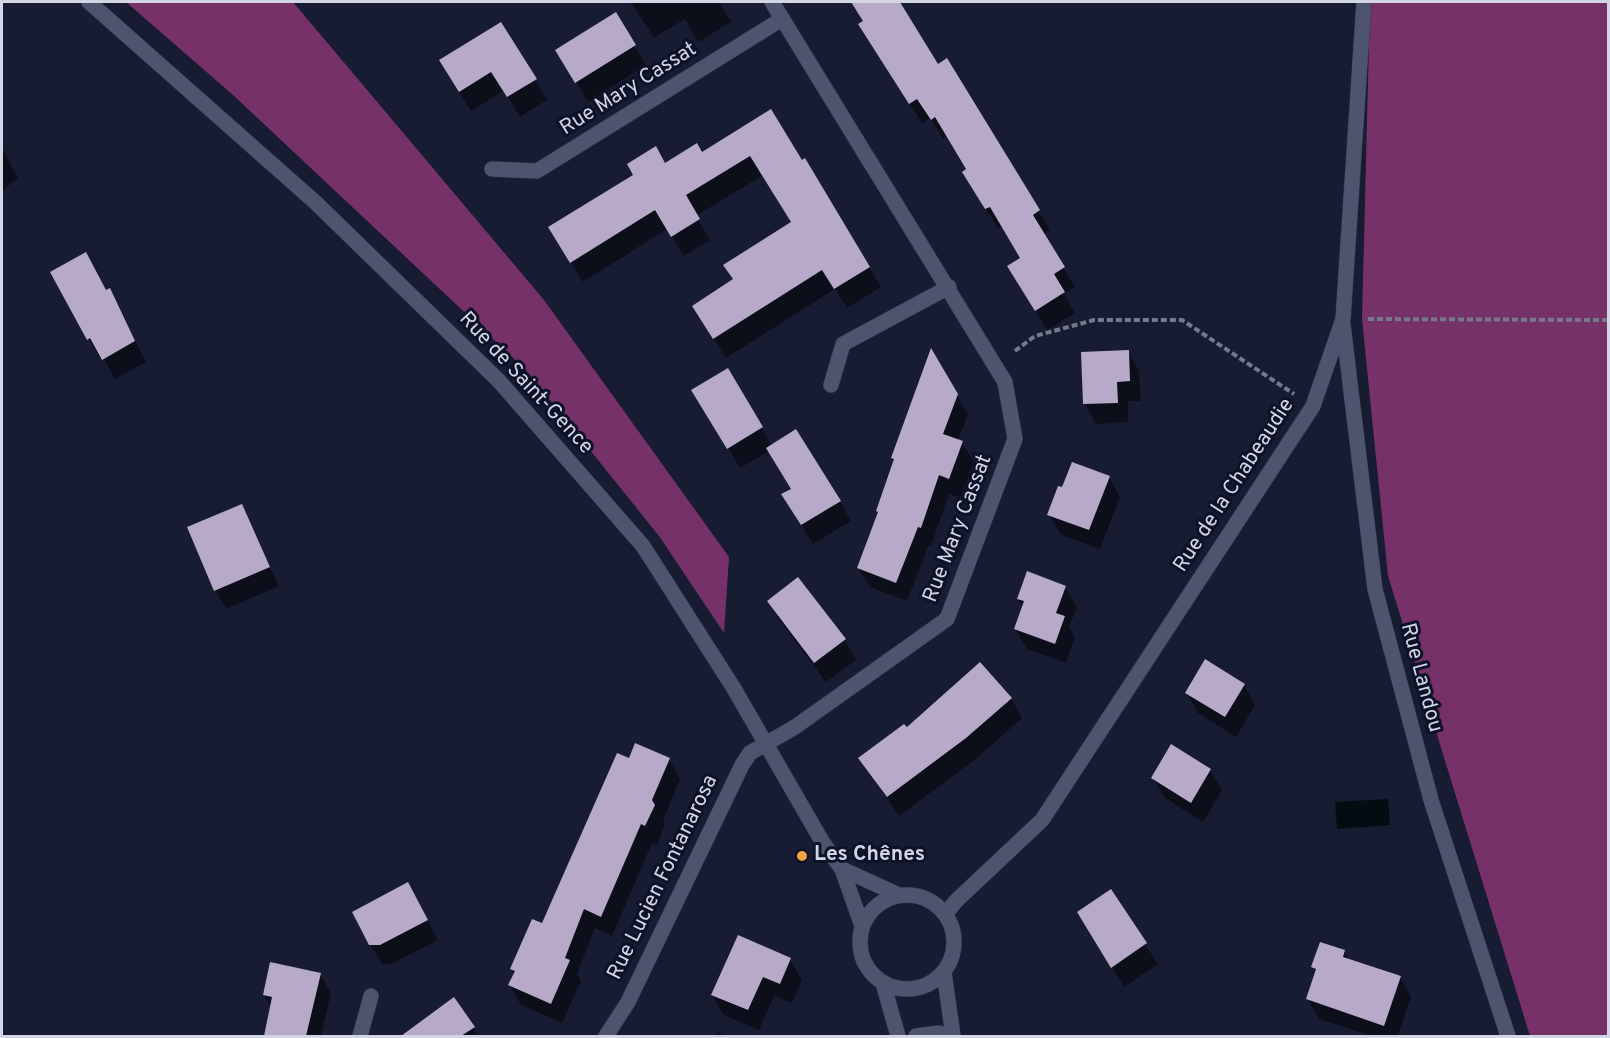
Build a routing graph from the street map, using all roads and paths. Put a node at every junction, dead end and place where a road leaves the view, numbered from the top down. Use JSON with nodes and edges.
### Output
{"nodes":[{"id":1,"x":89,"y":2,"type":"edge"},
{"id":2,"x":772,"y":2,"type":"edge"},
{"id":3,"x":1364,"y":2,"type":"edge"},
{"id":4,"x":782,"y":19,"type":"junction"},
{"id":5,"x":492,"y":169,"type":"dead end"},
{"id":6,"x":949,"y":287,"type":"junction"},
{"id":7,"x":1343,"y":319,"type":"junction"},
{"id":8,"x":1608,"y":320,"type":"edge"},
{"id":9,"x":996,"y":366,"type":"junction"},
{"id":10,"x":831,"y":384,"type":"dead end"},
{"id":11,"x":1313,"y":406,"type":"junction"},
{"id":12,"x":767,"y":744,"type":"junction"},
{"id":13,"x":842,"y":869,"type":"junction"},
{"id":14,"x":899,"y":895,"type":"junction"},
{"id":15,"x":945,"y":914,"type":"junction"},
{"id":16,"x":862,"y":926,"type":"junction"},
{"id":17,"x":944,"y":972,"type":"junction"},
{"id":18,"x":883,"y":982,"type":"junction"},
{"id":19,"x":371,"y":996,"type":"dead end"},
{"id":20,"x":360,"y":1036,"type":"edge"},
{"id":21,"x":606,"y":1036,"type":"edge"},
{"id":22,"x":898,"y":1036,"type":"edge"},
{"id":23,"x":916,"y":1036,"type":"edge"},
{"id":24,"x":952,"y":1036,"type":"edge"},
{"id":25,"x":1508,"y":1036,"type":"edge"}],
"edges":[{"from":1,"to":12,"type":"street","name":"Rue de Saint-Gence"},
{"from":2,"to":4,"type":"street","name":"Rue Mary Cassat"},
{"from":3,"to":7,"type":"street","name":"Rue de la Chabeaudie"},
{"from":4,"to":5,"type":"street","name":"Rue Mary Cassat"},
{"from":4,"to":6,"type":"street","name":"Rue Mary Cassat"},
{"from":6,"to":9,"type":"street","name":"Rue Mary Cassat"},
{"from":6,"to":10,"type":"street"},
{"from":7,"to":8,"type":"path"},
{"from":7,"to":11,"type":"street","name":"Rue de la Chabeaudie"},
{"from":7,"to":25,"type":"street","name":"Rue Landou"},
{"from":9,"to":11,"type":"path"},
{"from":9,"to":12,"type":"street","name":"Rue Mary Cassat"},
{"from":11,"to":15,"type":"street","name":"Rue de la Chabeaudie"},
{"from":12,"to":13,"type":"street","name":"Rue de Saint-Gence"},
{"from":12,"to":21,"type":"street","name":"Rue Lucien Fontanarosa"},
{"from":13,"to":14,"type":"street"},
{"from":13,"to":16,"type":"street","name":"Rue de Saint-Gence"},
{"from":14,"to":15,"type":"street"},
{"from":14,"to":16,"type":"street"},
{"from":15,"to":17,"type":"street"},
{"from":16,"to":18,"type":"street"},
{"from":17,"to":18,"type":"street"},
{"from":17,"to":24,"type":"street"},
{"from":18,"to":22,"type":"street"},
{"from":19,"to":20,"type":"street"},
{"from":23,"to":24,"type":"street"}]}
